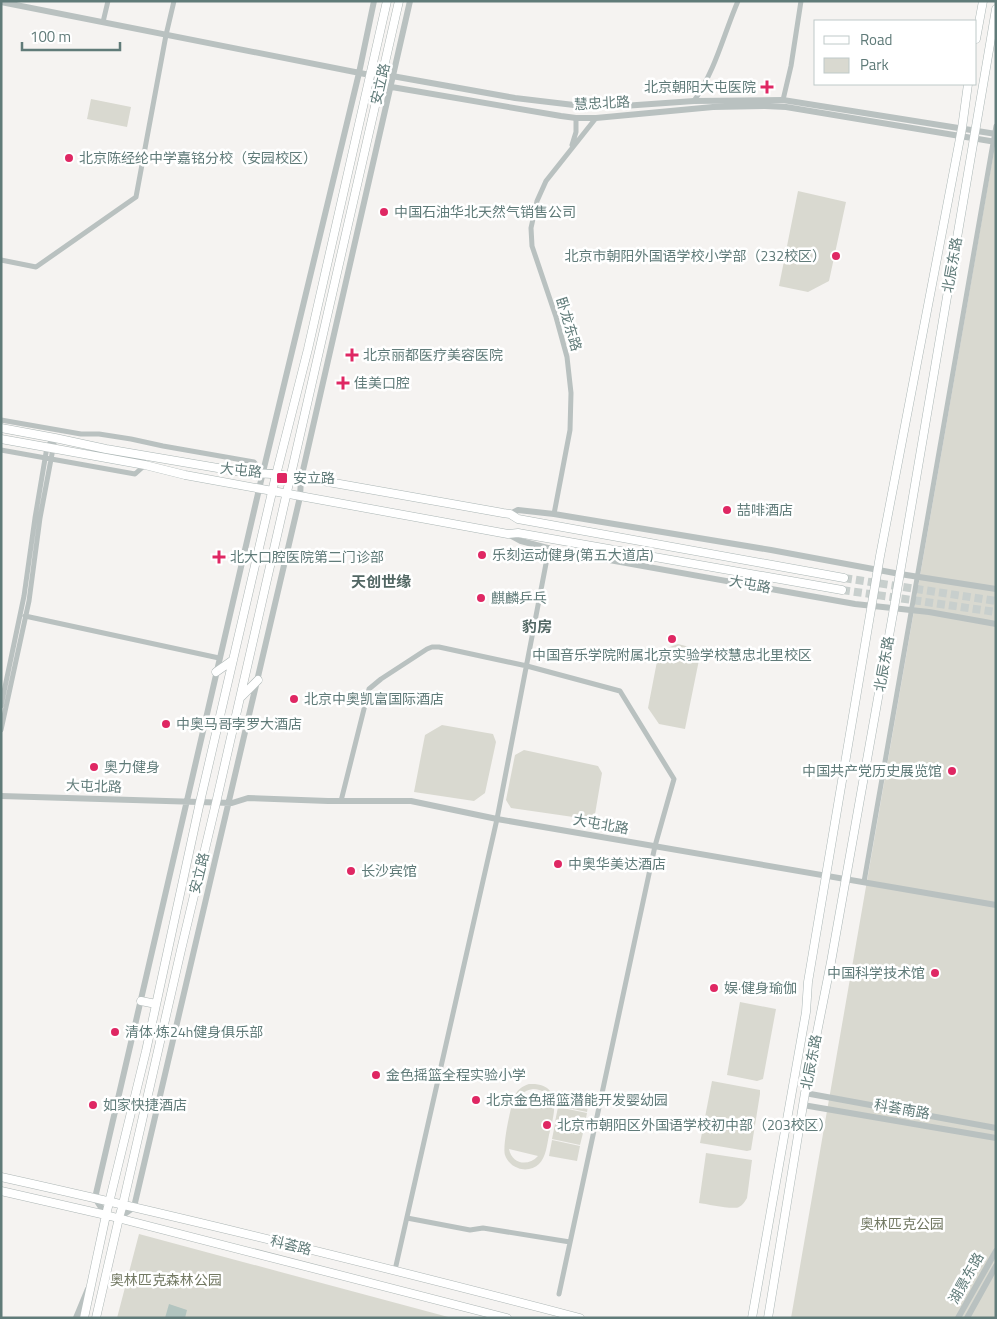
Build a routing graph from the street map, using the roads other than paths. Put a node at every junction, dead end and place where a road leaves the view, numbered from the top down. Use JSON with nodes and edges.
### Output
{"nodes":[{"id":1,"x":108,"y":1,"type":"edge"},
{"id":2,"x":174,"y":1,"type":"edge"},
{"id":3,"x":374,"y":1,"type":"edge"},
{"id":4,"x":387,"y":1,"type":"edge"},
{"id":5,"x":399,"y":1,"type":"edge"},
{"id":6,"x":410,"y":1,"type":"edge"},
{"id":7,"x":738,"y":1,"type":"edge"},
{"id":8,"x":802,"y":1,"type":"edge"},
{"id":9,"x":982,"y":1,"type":"edge"},
{"id":10,"x":1,"y":2,"type":"edge"},
{"id":11,"x":996,"y":9,"type":"edge"},
{"id":12,"x":104,"y":22,"type":"junction"},
{"id":13,"x":977,"y":33,"type":"edge"},
{"id":14,"x":166,"y":35,"type":"junction"},
{"id":15,"x":359,"y":73,"type":"junction"},
{"id":16,"x":382,"y":74,"type":"junction"},
{"id":17,"x":370,"y":75,"type":"junction"},
{"id":18,"x":392,"y":76,"type":"junction"},
{"id":19,"x":380,"y":85,"type":"junction"},
{"id":20,"x":968,"y":85,"type":"edge"},
{"id":21,"x":390,"y":87,"type":"junction"},
{"id":22,"x":783,"y":100,"type":"junction"},
{"id":23,"x":694,"y":101,"type":"junction"},
{"id":24,"x":576,"y":118,"type":"junction"},
{"id":25,"x":596,"y":118,"type":"junction"},
{"id":26,"x":995,"y":131,"type":"edge"},
{"id":27,"x":961,"y":132,"type":"junction"},
{"id":28,"x":974,"y":135,"type":"junction"},
{"id":29,"x":994,"y":142,"type":"edge"},
{"id":30,"x":568,"y":152,"type":"junction"},
{"id":31,"x":1,"y":260,"type":"edge"},
{"id":32,"x":1,"y":420,"type":"edge"},
{"id":33,"x":1,"y":428,"type":"edge"},
{"id":34,"x":55,"y":438,"type":"junction"},
{"id":35,"x":1,"y":439,"type":"edge"},
{"id":36,"x":50,"y":448,"type":"junction"},
{"id":37,"x":1,"y":450,"type":"edge"},
{"id":38,"x":48,"y":459,"type":"junction"},
{"id":39,"x":145,"y":464,"type":"junction"},
{"id":40,"x":263,"y":472,"type":"junction"},
{"id":41,"x":276,"y":475,"type":"junction"},
{"id":42,"x":290,"y":477,"type":"junction"},
{"id":43,"x":301,"y":479,"type":"junction"},
{"id":44,"x":259,"y":489,"type":"junction"},
{"id":45,"x":273,"y":492,"type":"junction"},
{"id":46,"x":286,"y":494,"type":"junction"},
{"id":47,"x":300,"y":497,"type":"junction"},
{"id":48,"x":510,"y":514,"type":"junction"},
{"id":49,"x":554,"y":514,"type":"junction"},
{"id":50,"x":508,"y":534,"type":"junction"},
{"id":51,"x":549,"y":548,"type":"junction"},
{"id":52,"x":878,"y":569,"type":"junction"},
{"id":53,"x":900,"y":574,"type":"junction"},
{"id":54,"x":917,"y":576,"type":"junction"},
{"id":55,"x":844,"y":578,"type":"tunnel mouth"},
{"id":56,"x":996,"y":589,"type":"edge"},
{"id":57,"x":842,"y":590,"type":"tunnel mouth"},
{"id":58,"x":872,"y":606,"type":"junction"},
{"id":59,"x":894,"y":608,"type":"junction"},
{"id":60,"x":912,"y":610,"type":"junction"},
{"id":61,"x":23,"y":616,"type":"junction"},
{"id":62,"x":996,"y":624,"type":"edge"},
{"id":63,"x":220,"y":658,"type":"junction"},
{"id":64,"x":233,"y":660,"type":"junction"},
{"id":65,"x":527,"y":666,"type":"junction"},
{"id":66,"x":216,"y":672,"type":"junction"},
{"id":67,"x":258,"y":680,"type":"junction"},
{"id":68,"x":240,"y":698,"type":"junction"},
{"id":69,"x":1,"y":706,"type":"edge"},
{"id":70,"x":1,"y":730,"type":"edge"},
{"id":71,"x":1,"y":796,"type":"edge"},
{"id":72,"x":341,"y":801,"type":"junction"},
{"id":73,"x":186,"y":802,"type":"junction"},
{"id":74,"x":200,"y":802,"type":"junction"},
{"id":75,"x":216,"y":803,"type":"junction"},
{"id":76,"x":228,"y":803,"type":"junction"},
{"id":77,"x":497,"y":819,"type":"junction"},
{"id":78,"x":655,"y":846,"type":"junction"},
{"id":79,"x":827,"y":876,"type":"junction"},
{"id":80,"x":846,"y":880,"type":"junction"},
{"id":81,"x":864,"y":882,"type":"junction"},
{"id":82,"x":996,"y":905,"type":"edge"},
{"id":83,"x":140,"y":1001,"type":"junction"},
{"id":84,"x":156,"y":1004,"type":"junction"},
{"id":85,"x":805,"y":1093,"type":"junction"},
{"id":86,"x":803,"y":1105,"type":"junction"},
{"id":87,"x":996,"y":1128,"type":"edge"},
{"id":88,"x":996,"y":1138,"type":"edge"},
{"id":89,"x":1,"y":1176,"type":"edge"},
{"id":90,"x":1,"y":1191,"type":"edge"},
{"id":91,"x":95,"y":1198,"type":"junction"},
{"id":92,"x":110,"y":1201,"type":"junction"},
{"id":93,"x":123,"y":1204,"type":"junction"},
{"id":94,"x":134,"y":1207,"type":"junction"},
{"id":95,"x":106,"y":1215,"type":"junction"},
{"id":96,"x":118,"y":1218,"type":"junction"},
{"id":97,"x":407,"y":1218,"type":"junction"},
{"id":98,"x":570,"y":1242,"type":"junction"},
{"id":99,"x":996,"y":1251,"type":"edge"},
{"id":100,"x":996,"y":1266,"type":"edge"},
{"id":101,"x":395,"y":1270,"type":"junction"},
{"id":102,"x":94,"y":1274,"type":"junction"},
{"id":103,"x":102,"y":1289,"type":"junction"},
{"id":104,"x":559,"y":1294,"type":"dead end"},
{"id":105,"x":76,"y":1318,"type":"edge"},
{"id":106,"x":84,"y":1318,"type":"edge"},
{"id":107,"x":96,"y":1318,"type":"edge"},
{"id":108,"x":100,"y":1318,"type":"edge"},
{"id":109,"x":507,"y":1318,"type":"edge"},
{"id":110,"x":580,"y":1318,"type":"edge"},
{"id":111,"x":752,"y":1318,"type":"edge"},
{"id":112,"x":768,"y":1318,"type":"edge"},
{"id":113,"x":958,"y":1318,"type":"edge"},
{"id":114,"x":967,"y":1318,"type":"edge"}],
"edges":[{"from":1,"to":12,"type":"street"},
{"from":2,"to":14,"type":"street"},
{"from":3,"to":15,"type":"street","name":"安立路"},
{"from":4,"to":17,"type":"main road","name":"安立路"},
{"from":5,"to":16,"type":"main road","name":"安立路"},
{"from":6,"to":18,"type":"street","name":"安立路"},
{"from":7,"to":23,"type":"street"},
{"from":8,"to":22,"type":"street"},
{"from":9,"to":13,"type":"main road"},
{"from":10,"to":12,"type":"street","name":"慧忠北路"},
{"from":11,"to":28,"type":"main road","name":"北辰东路"},
{"from":12,"to":14,"type":"street","name":"慧忠北路"},
{"from":14,"to":15,"type":"street","name":"慧忠北路"},
{"from":14,"to":31,"type":"street"},
{"from":15,"to":17,"type":"street","name":"慧忠北路"},
{"from":15,"to":40,"type":"street","name":"安立路"},
{"from":16,"to":17,"type":"street","name":"慧忠北路"},
{"from":16,"to":18,"type":"street","name":"慧忠北路"},
{"from":16,"to":19,"type":"main road","name":"安立路"},
{"from":17,"to":19,"type":"street"},
{"from":17,"to":41,"type":"main road","name":"安立路"},
{"from":18,"to":21,"type":"street","name":"安立路"},
{"from":18,"to":23,"type":"street","name":"慧忠北路"},
{"from":19,"to":21,"type":"street","name":"慧忠北路"},
{"from":19,"to":42,"type":"main road","name":"安立路"},
{"from":20,"to":27,"type":"main road","name":"北辰东路"},
{"from":21,"to":24,"type":"street","name":"慧忠北路"},
{"from":21,"to":43,"type":"street","name":"安立路"},
{"from":22,"to":23,"type":"street","name":"慧忠北路"},
{"from":22,"to":27,"type":"street","name":"慧忠北路"},
{"from":24,"to":25,"type":"street","name":"慧忠北路"},
{"from":24,"to":30,"type":"street","name":"卧龙东路"},
{"from":25,"to":27,"type":"street","name":"慧忠北路"},
{"from":25,"to":30,"type":"street","name":"卧龙东路"},
{"from":26,"to":28,"type":"street"},
{"from":26,"to":29,"type":"street","name":"北辰东路"},
{"from":27,"to":28,"type":"street"},
{"from":27,"to":52,"type":"main road","name":"北辰东路"},
{"from":28,"to":29,"type":"street"},
{"from":28,"to":53,"type":"main road","name":"北辰东路"},
{"from":29,"to":54,"type":"street","name":"北辰东路"},
{"from":30,"to":49,"type":"street","name":"卧龙东路"},
{"from":32,"to":40,"type":"street"},
{"from":33,"to":34,"type":"main road","name":"大屯路"},
{"from":34,"to":36,"type":"street"},
{"from":34,"to":40,"type":"main road","name":"大屯路"},
{"from":35,"to":36,"type":"main road","name":"大屯路"},
{"from":36,"to":38,"type":"street"},
{"from":36,"to":39,"type":"main road","name":"大屯路"},
{"from":37,"to":38,"type":"street"},
{"from":38,"to":39,"type":"street"},
{"from":38,"to":61,"type":"street"},
{"from":39,"to":44,"type":"main road","name":"大屯路"},
{"from":40,"to":41,"type":"main road","name":"大屯路"},
{"from":40,"to":44,"type":"street","name":"安立路"},
{"from":41,"to":42,"type":"main road","name":"大屯路"},
{"from":41,"to":45,"type":"main road","name":"安立路"},
{"from":42,"to":43,"type":"main road","name":"大屯路"},
{"from":42,"to":46,"type":"main road","name":"安立路"},
{"from":43,"to":47,"type":"street","name":"安立路"},
{"from":43,"to":48,"type":"main road","name":"大屯路"},
{"from":44,"to":45,"type":"main road","name":"大屯路"},
{"from":44,"to":63,"type":"street","name":"安立路"},
{"from":45,"to":46,"type":"main road","name":"大屯路"},
{"from":45,"to":64,"type":"main road","name":"安立路"},
{"from":46,"to":47,"type":"main road","name":"大屯路"},
{"from":46,"to":68,"type":"main road","name":"安立路"},
{"from":47,"to":50,"type":"main road","name":"大屯路"},
{"from":47,"to":67,"type":"street","name":"安立路"},
{"from":48,"to":49,"type":"street","name":"大屯路"},
{"from":48,"to":55,"type":"main road","name":"大屯路"},
{"from":49,"to":52,"type":"street","name":"大屯路"},
{"from":50,"to":51,"type":"street","name":"大屯路"},
{"from":50,"to":57,"type":"main road","name":"大屯路"},
{"from":51,"to":58,"type":"street","name":"大屯路"},
{"from":51,"to":65,"type":"street"},
{"from":52,"to":53,"type":"street","name":"大屯路"},
{"from":52,"to":58,"type":"main road","name":"北辰东路"},
{"from":53,"to":54,"type":"street","name":"大屯路"},
{"from":53,"to":59,"type":"main road","name":"北辰东路"},
{"from":54,"to":56,"type":"street","name":"大屯路"},
{"from":54,"to":60,"type":"street","name":"北辰东路"},
{"from":58,"to":59,"type":"street","name":"大屯路"},
{"from":58,"to":79,"type":"main road","name":"北辰东路"},
{"from":59,"to":60,"type":"street","name":"大屯路"},
{"from":59,"to":80,"type":"main road","name":"北辰东路"},
{"from":60,"to":62,"type":"street","name":"大屯路"},
{"from":60,"to":81,"type":"street","name":"北辰东路"},
{"from":61,"to":63,"type":"street"},
{"from":61,"to":69,"type":"street"},
{"from":61,"to":70,"type":"street"},
{"from":63,"to":66,"type":"street","name":"安立路"},
{"from":64,"to":66,"type":"main road"},
{"from":64,"to":74,"type":"main road","name":"安立路"},
{"from":65,"to":72,"type":"street"},
{"from":65,"to":77,"type":"street"},
{"from":65,"to":78,"type":"street"},
{"from":66,"to":73,"type":"street","name":"安立路"},
{"from":67,"to":68,"type":"main road"},
{"from":67,"to":76,"type":"street","name":"安立路"},
{"from":68,"to":75,"type":"main road","name":"安立路"},
{"from":71,"to":73,"type":"street","name":"大屯北路"},
{"from":72,"to":76,"type":"street","name":"大屯北路"},
{"from":72,"to":77,"type":"street","name":"大屯北路"},
{"from":73,"to":74,"type":"street","name":"大屯北路"},
{"from":73,"to":83,"type":"street","name":"安立路"},
{"from":74,"to":75,"type":"street","name":"大屯北路"},
{"from":74,"to":84,"type":"main road","name":"安立路"},
{"from":75,"to":76,"type":"street","name":"大屯北路"},
{"from":75,"to":93,"type":"main road","name":"安立路"},
{"from":76,"to":94,"type":"street","name":"安立路"},
{"from":77,"to":78,"type":"street","name":"大屯北路"},
{"from":77,"to":97,"type":"street"},
{"from":78,"to":79,"type":"street","name":"大屯北路"},
{"from":78,"to":98,"type":"street"},
{"from":79,"to":80,"type":"street","name":"大屯北路"},
{"from":79,"to":111,"type":"main road","name":"北辰东路"},
{"from":80,"to":81,"type":"street","name":"大屯北路"},
{"from":80,"to":85,"type":"main road","name":"北辰东路"},
{"from":81,"to":82,"type":"street","name":"大屯北路"},
{"from":83,"to":84,"type":"main road"},
{"from":83,"to":91,"type":"street","name":"安立路"},
{"from":84,"to":92,"type":"main road","name":"安立路"},
{"from":85,"to":86,"type":"main road","name":"北辰东路"},
{"from":85,"to":87,"type":"street","name":"科荟南路"},
{"from":86,"to":88,"type":"street","name":"科荟南路"},
{"from":86,"to":112,"type":"main road","name":"北辰东路"},
{"from":89,"to":91,"type":"main road","name":"科荟路"},
{"from":90,"to":95,"type":"main road","name":"科荟路"},
{"from":91,"to":92,"type":"main road","name":"科荟路"},
{"from":91,"to":95,"type":"street"},
{"from":92,"to":93,"type":"main road","name":"科荟路"},
{"from":92,"to":95,"type":"main road","name":"安立路"},
{"from":93,"to":94,"type":"main road","name":"科荟路"},
{"from":93,"to":96,"type":"main road","name":"安立路"},
{"from":94,"to":96,"type":"street"},
{"from":94,"to":101,"type":"main road","name":"科荟路"},
{"from":95,"to":96,"type":"main road","name":"科荟路"},
{"from":95,"to":102,"type":"main road","name":"安立路"},
{"from":96,"to":103,"type":"main road","name":"安立路"},
{"from":96,"to":109,"type":"main road","name":"科荟路"},
{"from":97,"to":98,"type":"street"},
{"from":97,"to":101,"type":"street"},
{"from":98,"to":104,"type":"street"},
{"from":99,"to":113,"type":"street","name":"湖景东路"},
{"from":100,"to":114,"type":"street","name":"湖景东路"},
{"from":101,"to":110,"type":"main road","name":"科荟路"},
{"from":102,"to":105,"type":"street","name":"安立路"},
{"from":102,"to":106,"type":"main road","name":"安立路"},
{"from":103,"to":107,"type":"main road","name":"安立路"},
{"from":103,"to":108,"type":"street","name":"安立路"}]}
